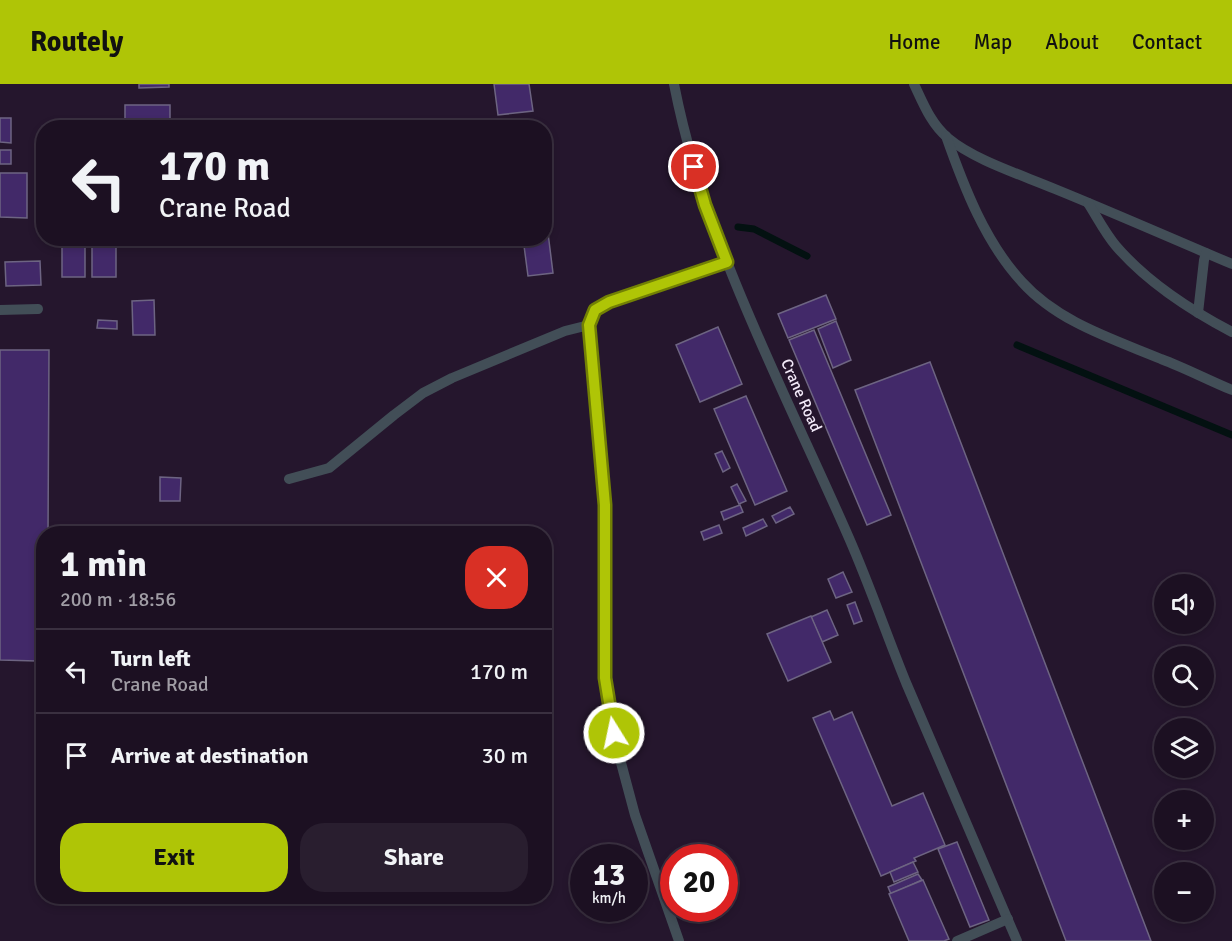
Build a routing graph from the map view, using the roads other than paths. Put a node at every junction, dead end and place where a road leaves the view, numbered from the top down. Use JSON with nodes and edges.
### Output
{"nodes":[{"id":1,"x":674,"y":84,"type":"edge"},
{"id":2,"x":914,"y":84,"type":"edge"},
{"id":3,"x":946,"y":136,"type":"junction"},
{"id":4,"x":1088,"y":202,"type":"junction"},
{"id":5,"x":1206,"y":253,"type":"junction"},
{"id":6,"x":727,"y":262,"type":"junction"},
{"id":7,"x":1232,"y":264,"type":"edge"},
{"id":8,"x":38,"y":309,"type":"dead end"},
{"id":9,"x":0,"y":310,"type":"edge"},
{"id":10,"x":1198,"y":313,"type":"junction"},
{"id":11,"x":589,"y":325,"type":"junction"},
{"id":12,"x":1232,"y":332,"type":"edge"},
{"id":13,"x":1232,"y":390,"type":"edge"},
{"id":14,"x":289,"y":479,"type":"dead end"},
{"id":15,"x":1008,"y":919,"type":"junction"},
{"id":16,"x":679,"y":941,"type":"edge"},
{"id":17,"x":957,"y":941,"type":"edge"},
{"id":18,"x":1017,"y":941,"type":"edge"}],
"edges":[{"from":1,"to":6,"type":"lane","name":"Crane Road"},
{"from":2,"to":3,"type":"lane"},
{"from":3,"to":4,"type":"lane"},
{"from":3,"to":13,"type":"lane"},
{"from":4,"to":5,"type":"lane"},
{"from":4,"to":10,"type":"lane"},
{"from":5,"to":7,"type":"lane"},
{"from":5,"to":10,"type":"lane"},
{"from":6,"to":11,"type":"lane"},
{"from":6,"to":15,"type":"lane","name":"Crane Road"},
{"from":8,"to":9,"type":"lane"},
{"from":10,"to":12,"type":"lane"},
{"from":11,"to":14,"type":"lane"},
{"from":11,"to":16,"type":"lane"},
{"from":15,"to":17,"type":"lane"},
{"from":15,"to":18,"type":"lane","name":"Crane Road"}]}
